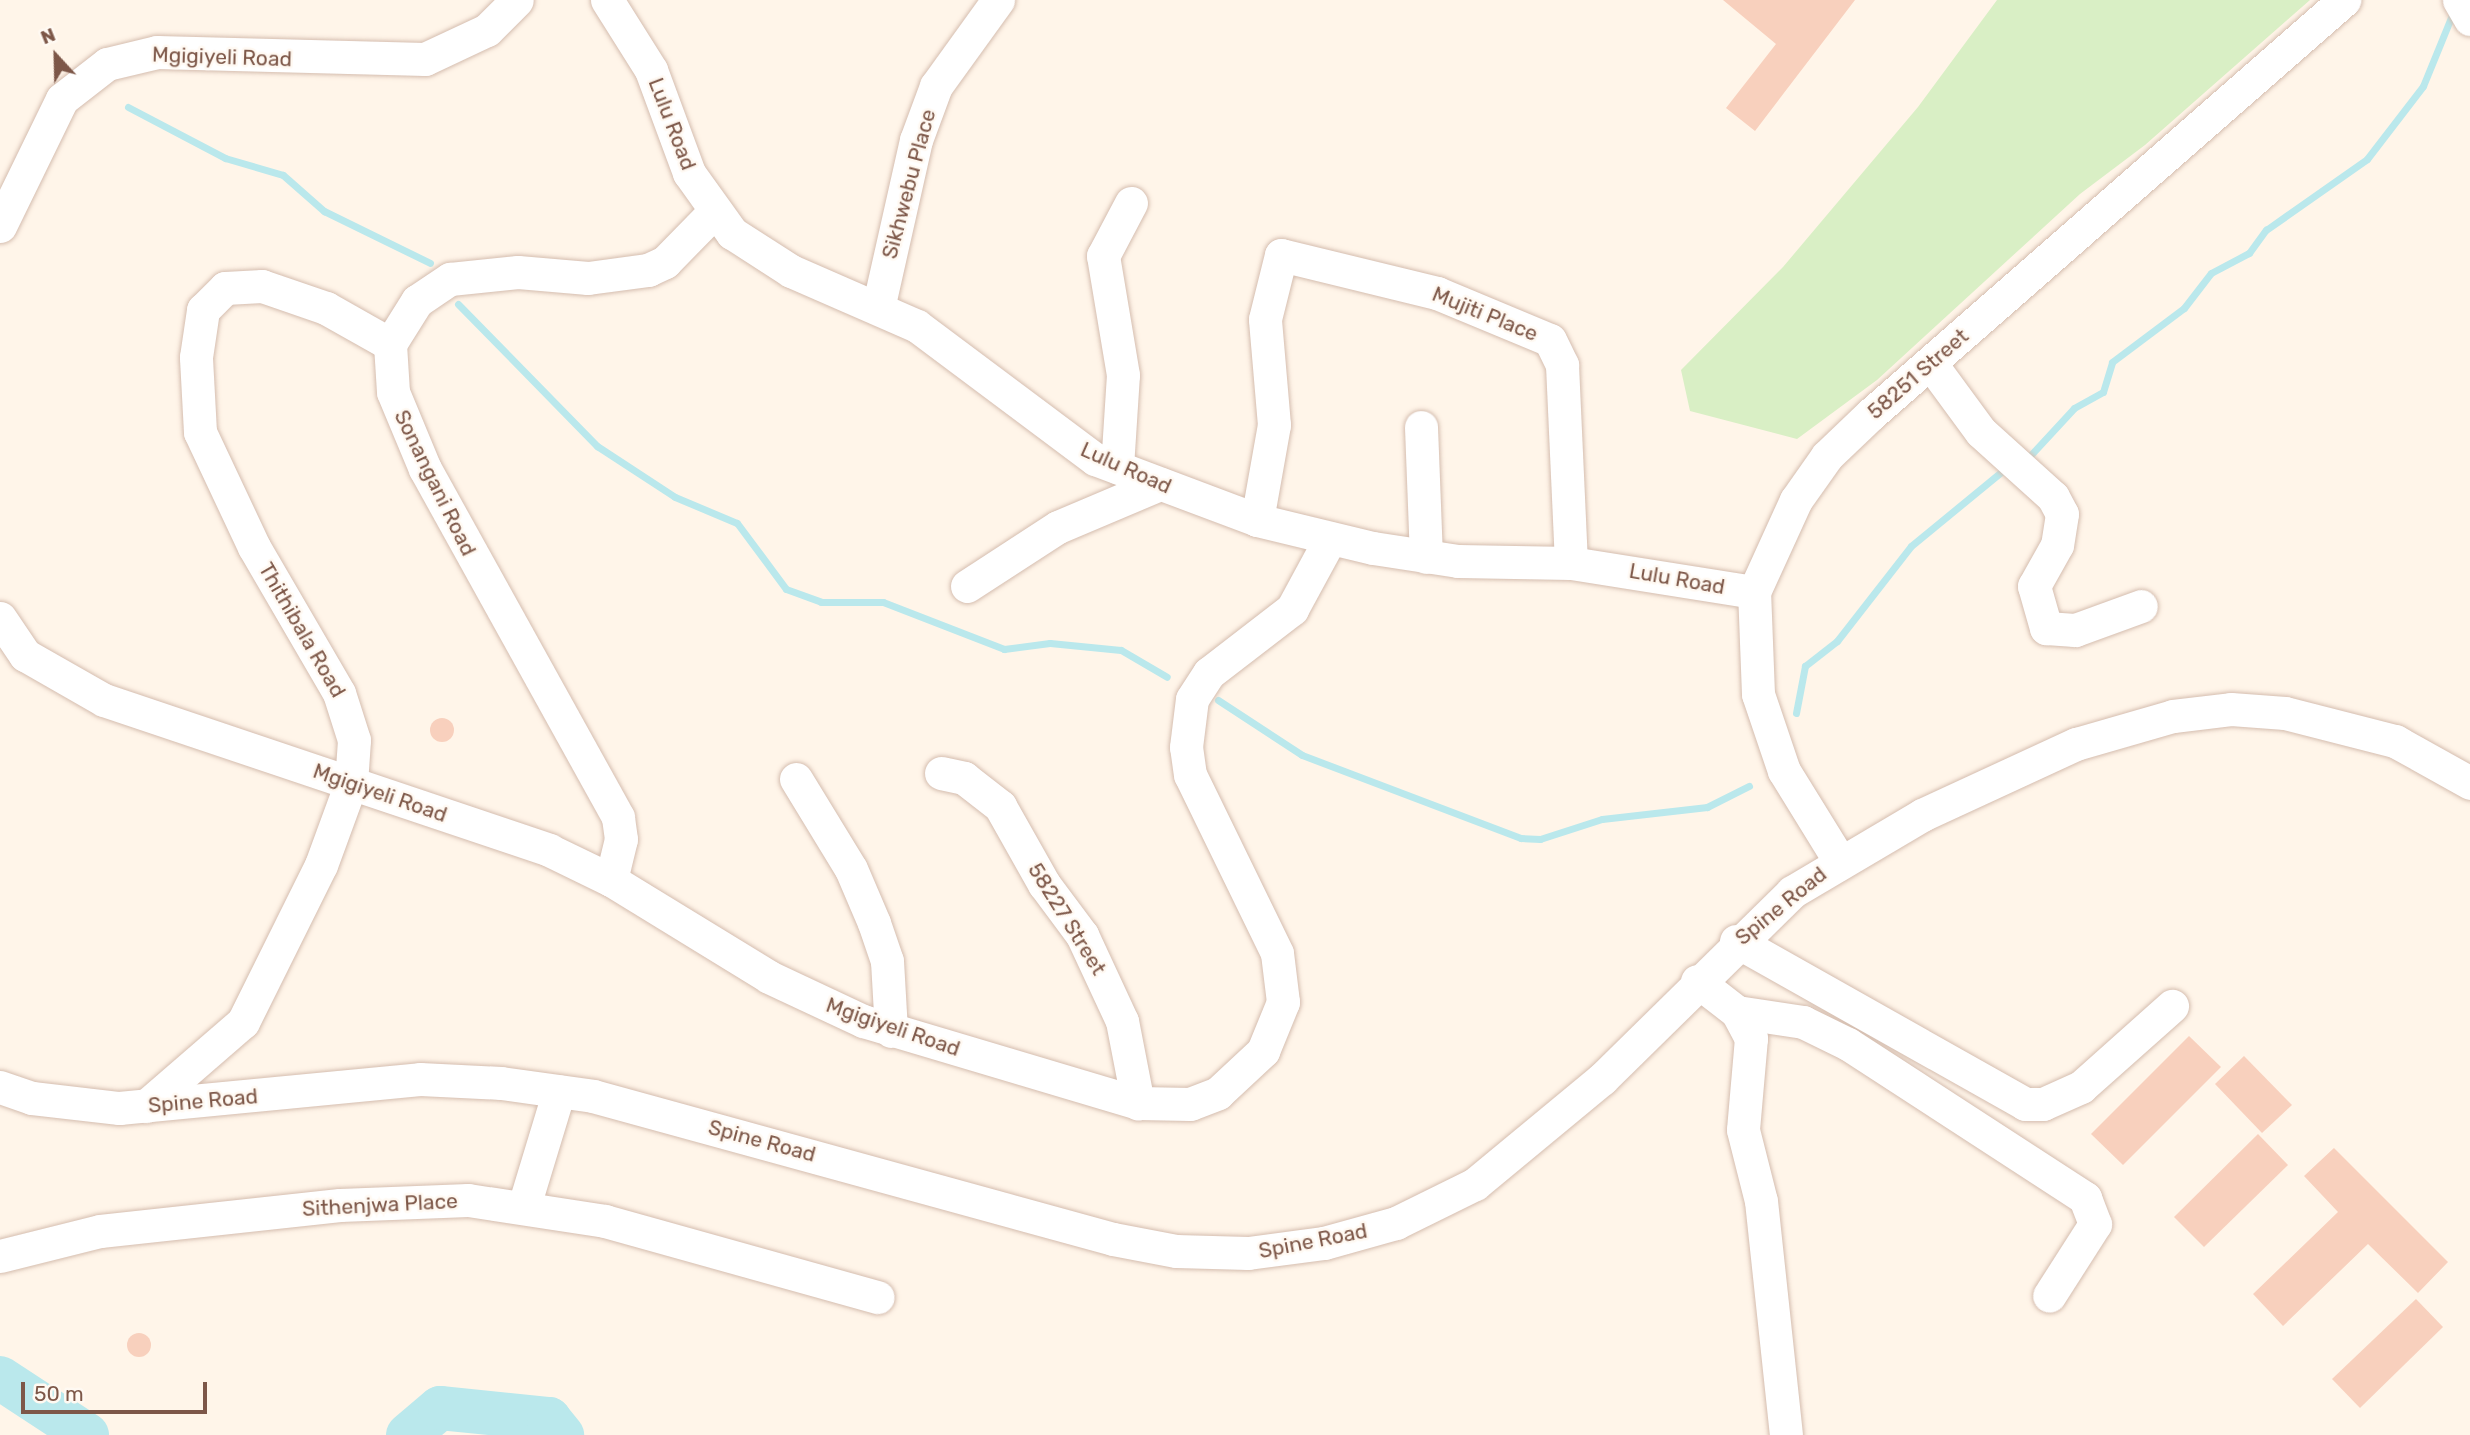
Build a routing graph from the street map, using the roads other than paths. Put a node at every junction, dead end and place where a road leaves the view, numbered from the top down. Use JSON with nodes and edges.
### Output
{"nodes":[{"id":1,"x":517,"y":0,"type":"edge"},
{"id":2,"x":607,"y":0,"type":"edge"},
{"id":3,"x":998,"y":0,"type":"edge"},
{"id":4,"x":2344,"y":0,"type":"edge"},
{"id":5,"x":2459,"y":0,"type":"edge"},
{"id":6,"x":2470,"y":19,"type":"edge"},
{"id":7,"x":1131,"y":203,"type":"dead end"},
{"id":8,"x":715,"y":211,"type":"junction"},
{"id":9,"x":0,"y":226,"type":"edge"},
{"id":10,"x":879,"y":304,"type":"junction"},
{"id":11,"x":390,"y":344,"type":"junction"},
{"id":12,"x":1931,"y":364,"type":"junction"},
{"id":13,"x":1421,"y":427,"type":"dead end"},
{"id":14,"x":1117,"y":467,"type":"junction"},
{"id":15,"x":1160,"y":484,"type":"junction"},
{"id":16,"x":1257,"y":520,"type":"junction"},
{"id":17,"x":1330,"y":539,"type":"junction"},
{"id":18,"x":1426,"y":557,"type":"junction"},
{"id":19,"x":1571,"y":563,"type":"junction"},
{"id":20,"x":967,"y":586,"type":"dead end"},
{"id":21,"x":1754,"y":592,"type":"junction"},
{"id":22,"x":2141,"y":606,"type":"dead end"},
{"id":23,"x":0,"y":618,"type":"edge"},
{"id":24,"x":941,"y":773,"type":"dead end"},
{"id":25,"x":796,"y":779,"type":"dead end"},
{"id":26,"x":351,"y":783,"type":"junction"},
{"id":27,"x":2470,"y":783,"type":"edge"},
{"id":28,"x":1839,"y":860,"type":"junction"},
{"id":29,"x":611,"y":880,"type":"junction"},
{"id":30,"x":1736,"y":941,"type":"junction"},
{"id":31,"x":1697,"y":981,"type":"junction"},
{"id":32,"x":2172,"y":1006,"type":"dead end"},
{"id":33,"x":1737,"y":1012,"type":"junction"},
{"id":34,"x":891,"y":1031,"type":"junction"},
{"id":35,"x":0,"y":1087,"type":"edge"},
{"id":36,"x":559,"y":1091,"type":"junction"},
{"id":37,"x":1138,"y":1103,"type":"junction"},
{"id":38,"x":146,"y":1106,"type":"junction"},
{"id":39,"x":524,"y":1206,"type":"junction"},
{"id":40,"x":0,"y":1256,"type":"edge"},
{"id":41,"x":2049,"y":1296,"type":"dead end"},
{"id":42,"x":878,"y":1297,"type":"dead end"},
{"id":43,"x":1786,"y":1435,"type":"edge"}],
"edges":[{"from":1,"to":9,"type":"street","name":"Mgigiyeli Road"},
{"from":2,"to":8,"type":"street","name":"Lulu Road"},
{"from":3,"to":10,"type":"street","name":"Sikhwebu Place"},
{"from":4,"to":12,"type":"street","name":"58251 Street"},
{"from":5,"to":6,"type":"street"},
{"from":7,"to":14,"type":"street"},
{"from":8,"to":10,"type":"street","name":"Lulu Road"},
{"from":8,"to":11,"type":"street"},
{"from":10,"to":14,"type":"street","name":"Lulu Road"},
{"from":11,"to":26,"type":"street","name":"Thithibala Road"},
{"from":11,"to":29,"type":"street","name":"Sonangani Road"},
{"from":12,"to":21,"type":"street","name":"58251 Street"},
{"from":12,"to":22,"type":"street"},
{"from":13,"to":18,"type":"street"},
{"from":14,"to":15,"type":"street","name":"Lulu Road"},
{"from":15,"to":16,"type":"street","name":"Lulu Road"},
{"from":15,"to":20,"type":"street"},
{"from":16,"to":17,"type":"street","name":"Lulu Road"},
{"from":16,"to":19,"type":"street","name":"Mujiti Place"},
{"from":17,"to":18,"type":"street","name":"Lulu Road"},
{"from":17,"to":37,"type":"street","name":"Mgigiyeli Road"},
{"from":18,"to":19,"type":"street","name":"Lulu Road"},
{"from":19,"to":21,"type":"street","name":"Lulu Road"},
{"from":21,"to":28,"type":"street","name":"58251 Street"},
{"from":23,"to":26,"type":"street","name":"Mgigiyeli Road"},
{"from":24,"to":37,"type":"street","name":"58227 Street"},
{"from":25,"to":34,"type":"street"},
{"from":26,"to":29,"type":"street","name":"Mgigiyeli Road"},
{"from":26,"to":38,"type":"street","name":"Thithibala Road"},
{"from":27,"to":28,"type":"street","name":"Spine Road"},
{"from":28,"to":30,"type":"street","name":"Spine Road"},
{"from":29,"to":34,"type":"street","name":"Mgigiyeli Road"},
{"from":30,"to":31,"type":"street","name":"Spine Road"},
{"from":30,"to":32,"type":"street"},
{"from":31,"to":33,"type":"street"},
{"from":31,"to":36,"type":"street","name":"Spine Road"},
{"from":33,"to":41,"type":"street"},
{"from":33,"to":43,"type":"street"},
{"from":34,"to":37,"type":"street","name":"Mgigiyeli Road"},
{"from":35,"to":38,"type":"street","name":"Spine Road"},
{"from":36,"to":38,"type":"street","name":"Spine Road"},
{"from":36,"to":39,"type":"street"},
{"from":39,"to":40,"type":"street","name":"Sithenjwa Place"},
{"from":39,"to":42,"type":"street","name":"Sithenjwa Place"}]}
